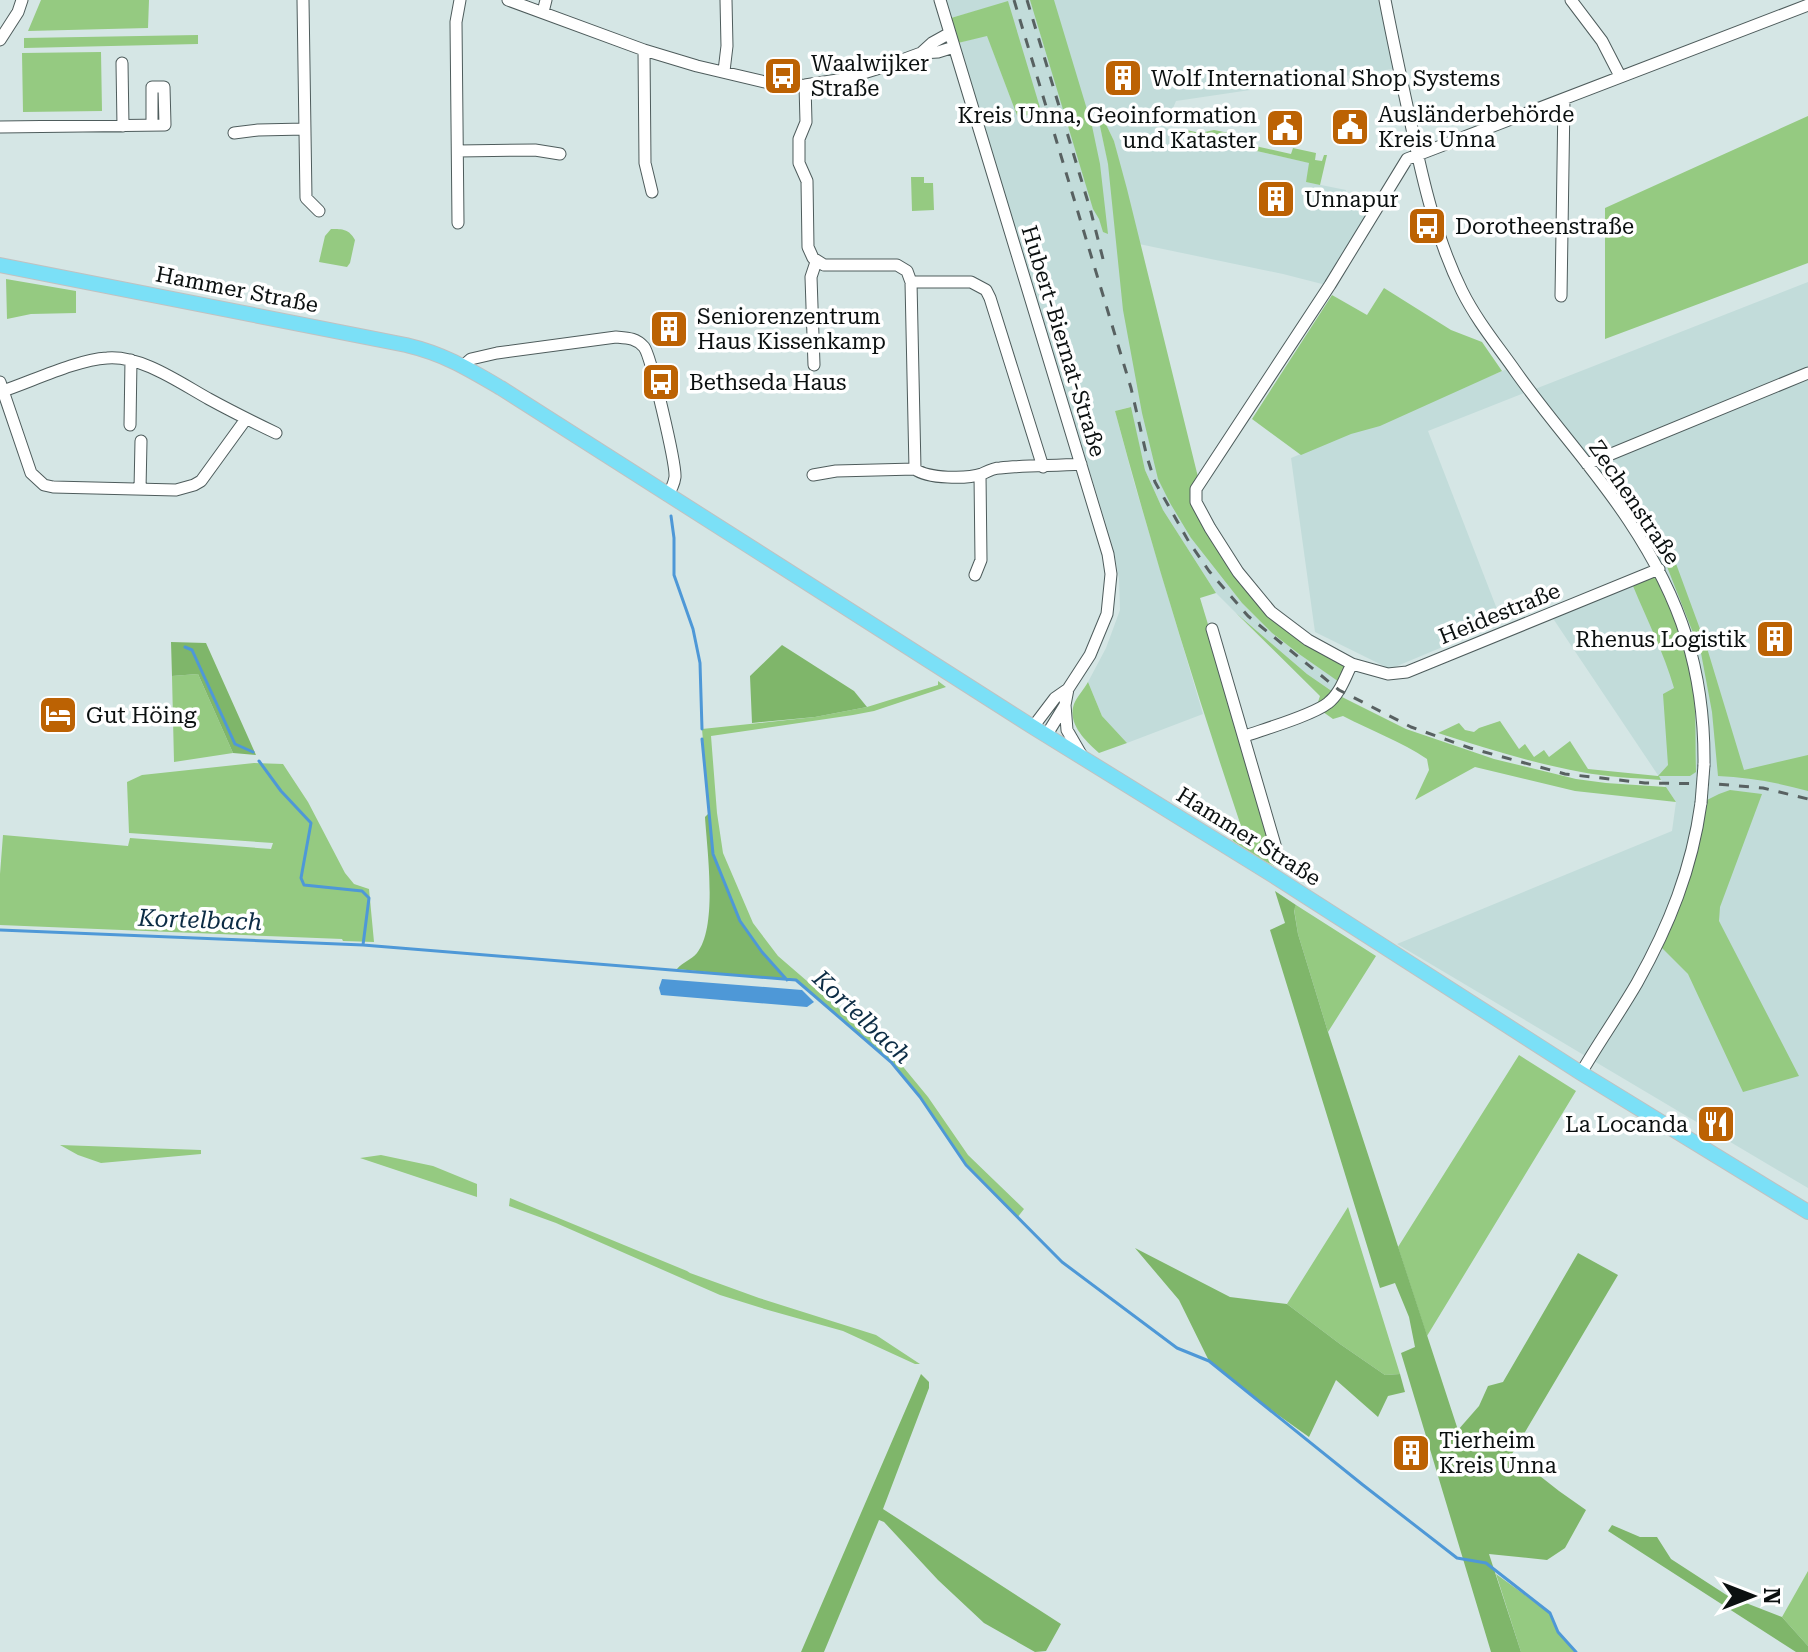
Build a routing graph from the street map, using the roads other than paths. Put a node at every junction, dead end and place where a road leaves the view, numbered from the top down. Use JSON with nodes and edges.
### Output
{"nodes":[{"id":1,"x":22,"y":0,"type":"edge"},
{"id":2,"x":303,"y":0,"type":"edge"},
{"id":3,"x":460,"y":0,"type":"edge"},
{"id":4,"x":508,"y":0,"type":"edge"},
{"id":5,"x":726,"y":0,"type":"edge"},
{"id":6,"x":940,"y":0,"type":"edge"},
{"id":7,"x":1385,"y":0,"type":"edge"},
{"id":8,"x":1571,"y":0,"type":"edge"},
{"id":9,"x":1808,"y":5,"type":"edge"},
{"id":10,"x":545,"y":6,"type":"edge"},
{"id":11,"x":950,"y":33,"type":"junction"},
{"id":12,"x":0,"y":40,"type":"edge"},
{"id":13,"x":954,"y":47,"type":"junction"},
{"id":14,"x":644,"y":50,"type":"junction"},
{"id":15,"x":921,"y":53,"type":"junction"},
{"id":16,"x":122,"y":63,"type":"dead end"},
{"id":17,"x":724,"y":71,"type":"junction"},
{"id":18,"x":1620,"y":76,"type":"junction"},
{"id":19,"x":805,"y":85,"type":"junction"},
{"id":20,"x":1564,"y":100,"type":"junction"},
{"id":21,"x":152,"y":125,"type":"dead end"},
{"id":22,"x":123,"y":126,"type":"junction"},
{"id":23,"x":3,"y":127,"type":"edge"},
{"id":24,"x":305,"y":129,"type":"junction"},
{"id":25,"x":234,"y":133,"type":"dead end"},
{"id":26,"x":458,"y":151,"type":"junction"},
{"id":27,"x":560,"y":154,"type":"dead end"},
{"id":28,"x":1417,"y":154,"type":"junction"},
{"id":29,"x":652,"y":192,"type":"dead end"},
{"id":30,"x":319,"y":211,"type":"dead end"},
{"id":31,"x":458,"y":223,"type":"dead end"},
{"id":32,"x":816,"y":262,"type":"junction"},
{"id":33,"x":0,"y":265,"type":"edge"},
{"id":34,"x":911,"y":282,"type":"junction"},
{"id":35,"x":1561,"y":296,"type":"dead end"},
{"id":36,"x":131,"y":360,"type":"junction"},
{"id":37,"x":464,"y":365,"type":"junction"},
{"id":38,"x":814,"y":365,"type":"dead end"},
{"id":39,"x":1808,"y":373,"type":"edge"},
{"id":40,"x":1,"y":388,"type":"edge"},
{"id":41,"x":246,"y":419,"type":"junction"},
{"id":42,"x":130,"y":425,"type":"dead end"},
{"id":43,"x":276,"y":433,"type":"dead end"},
{"id":44,"x":141,"y":441,"type":"dead end"},
{"id":45,"x":1081,"y":464,"type":"junction"},
{"id":46,"x":1587,"y":464,"type":"junction"},
{"id":47,"x":1043,"y":467,"type":"junction"},
{"id":48,"x":915,"y":469,"type":"junction"},
{"id":49,"x":813,"y":475,"type":"dead end"},
{"id":50,"x":980,"y":475,"type":"junction"},
{"id":51,"x":140,"y":489,"type":"junction"},
{"id":52,"x":667,"y":495,"type":"junction"},
{"id":53,"x":1659,"y":569,"type":"junction"},
{"id":54,"x":975,"y":575,"type":"dead end"},
{"id":55,"x":1212,"y":629,"type":"dead end"},
{"id":56,"x":1352,"y":664,"type":"junction"},
{"id":57,"x":1068,"y":689,"type":"junction"},
{"id":58,"x":1065,"y":705,"type":"junction"},
{"id":59,"x":1033,"y":727,"type":"junction"},
{"id":60,"x":1046,"y":736,"type":"junction"},
{"id":61,"x":1245,"y":736,"type":"junction"},
{"id":62,"x":1083,"y":758,"type":"junction"},
{"id":63,"x":1278,"y":855,"type":"dead end"},
{"id":64,"x":1581,"y":1073,"type":"junction"},
{"id":65,"x":1808,"y":1212,"type":"edge"}],
"edges":[{"from":1,"to":12,"type":"street"},
{"from":2,"to":24,"type":"street"},
{"from":3,"to":26,"type":"street"},
{"from":4,"to":10,"type":"street"},
{"from":5,"to":17,"type":"street"},
{"from":6,"to":11,"type":"street","name":"Hubert-Biernat-Straße"},
{"from":7,"to":28,"type":"street","name":"Zechenstraße"},
{"from":8,"to":18,"type":"street"},
{"from":9,"to":18,"type":"street"},
{"from":10,"to":14,"type":"street"},
{"from":11,"to":13,"type":"street","name":"Hubert-Biernat-Straße"},
{"from":11,"to":15,"type":"street"},
{"from":13,"to":15,"type":"street"},
{"from":13,"to":45,"type":"street","name":"Hubert-Biernat-Straße"},
{"from":14,"to":17,"type":"street"},
{"from":14,"to":29,"type":"street"},
{"from":15,"to":19,"type":"street"},
{"from":16,"to":22,"type":"street"},
{"from":17,"to":19,"type":"street"},
{"from":18,"to":20,"type":"street"},
{"from":19,"to":32,"type":"street"},
{"from":20,"to":28,"type":"street"},
{"from":20,"to":35,"type":"street"},
{"from":21,"to":22,"type":"street"},
{"from":22,"to":23,"type":"street"},
{"from":24,"to":25,"type":"street"},
{"from":24,"to":30,"type":"street"},
{"from":26,"to":27,"type":"street"},
{"from":26,"to":31,"type":"street"},
{"from":28,"to":46,"type":"street","name":"Zechenstraße"},
{"from":28,"to":56,"type":"street"},
{"from":32,"to":34,"type":"street"},
{"from":32,"to":38,"type":"street"},
{"from":33,"to":37,"type":"main road","name":"Hammer Straße"},
{"from":34,"to":47,"type":"street"},
{"from":34,"to":48,"type":"street"},
{"from":36,"to":40,"type":"street"},
{"from":36,"to":41,"type":"street"},
{"from":36,"to":42,"type":"street"},
{"from":37,"to":52,"type":"main road","name":"Hammer Straße"},
{"from":37,"to":52,"type":"street"},
{"from":39,"to":46,"type":"street"},
{"from":40,"to":51,"type":"street"},
{"from":41,"to":43,"type":"street"},
{"from":41,"to":51,"type":"street"},
{"from":44,"to":51,"type":"street"},
{"from":45,"to":47,"type":"street"},
{"from":45,"to":57,"type":"street","name":"Hubert-Biernat-Straße"},
{"from":46,"to":53,"type":"street","name":"Zechenstraße"},
{"from":47,"to":50,"type":"street"},
{"from":48,"to":49,"type":"street"},
{"from":48,"to":50,"type":"street"},
{"from":50,"to":54,"type":"street"},
{"from":52,"to":59,"type":"main road","name":"Hammer Straße"},
{"from":53,"to":56,"type":"street","name":"Heidestraße"},
{"from":53,"to":64,"type":"street","name":"Zechenstraße","bridge":true},
{"from":55,"to":61,"type":"street"},
{"from":56,"to":61,"type":"street"},
{"from":57,"to":58,"type":"street","name":"Hubert-Biernat-Straße"},
{"from":57,"to":59,"type":"street","name":"Hubert-Biernat-Straße"},
{"from":58,"to":60,"type":"street","name":"Hubert-Biernat-Straße"},
{"from":58,"to":62,"type":"street"},
{"from":59,"to":60,"type":"main road","name":"Hammer Straße"},
{"from":60,"to":62,"type":"main road","name":"Hammer Straße"},
{"from":61,"to":63,"type":"street"},
{"from":62,"to":64,"type":"main road","name":"Hammer Straße"},
{"from":64,"to":65,"type":"main road","name":"Hammer Straße"}]}
